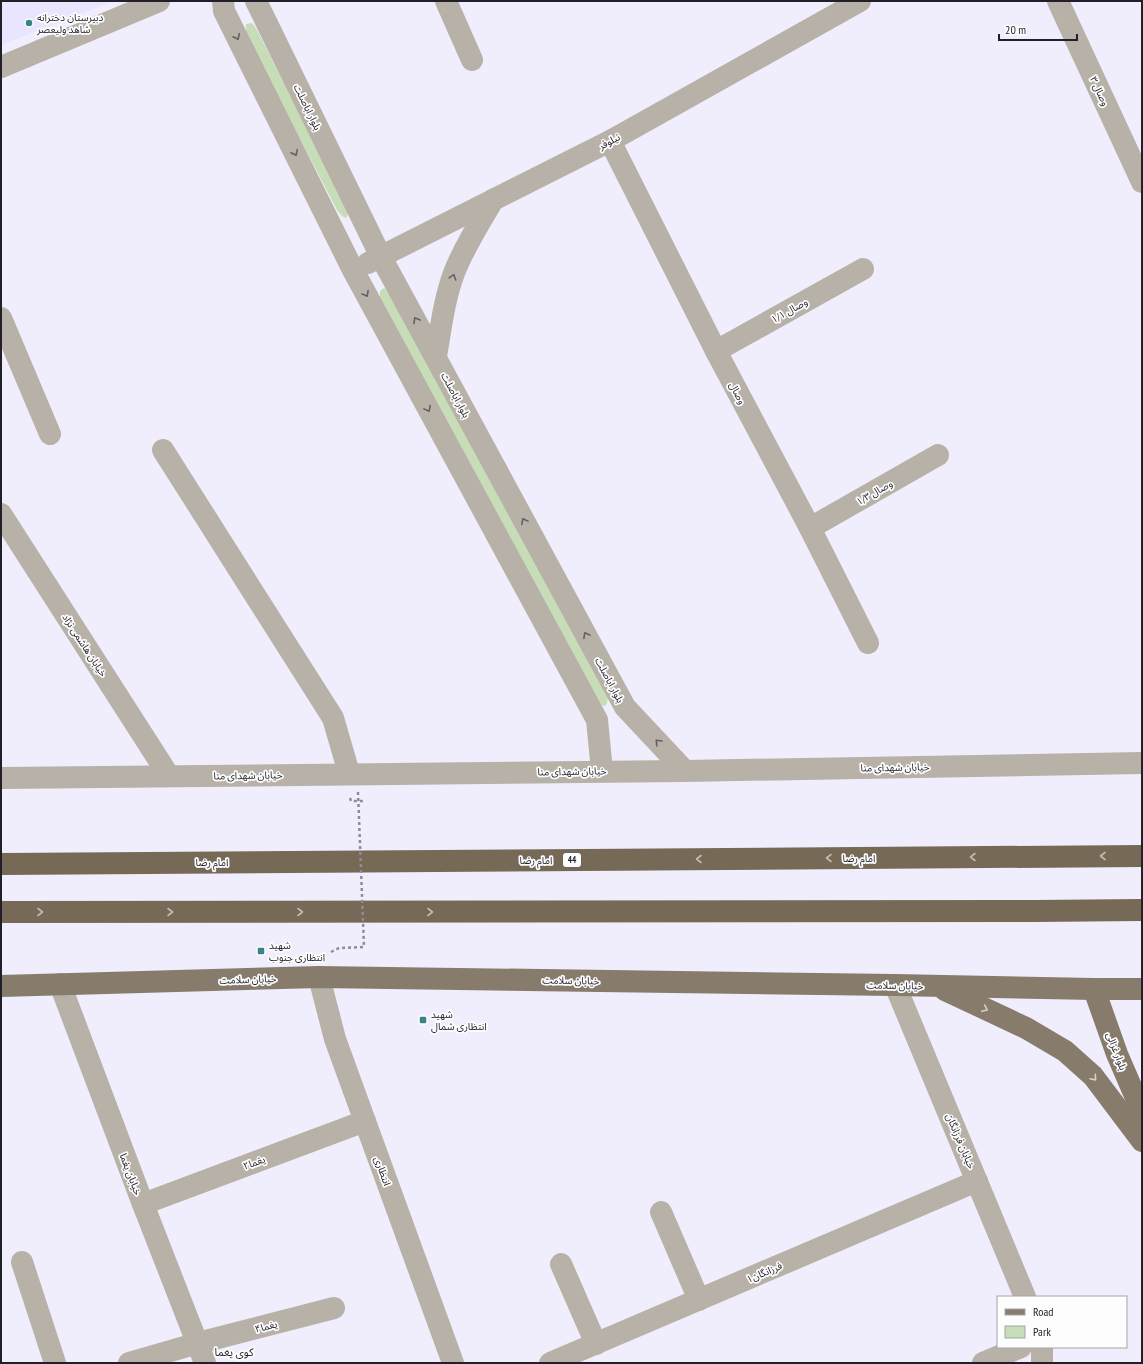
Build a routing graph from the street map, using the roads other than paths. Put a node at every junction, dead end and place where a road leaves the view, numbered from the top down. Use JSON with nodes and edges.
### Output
{"nodes":[{"id":1,"x":159,"y":1,"type":"edge"},
{"id":2,"x":223,"y":1,"type":"edge"},
{"id":3,"x":256,"y":1,"type":"edge"},
{"id":4,"x":446,"y":1,"type":"edge"},
{"id":5,"x":860,"y":1,"type":"edge"},
{"id":6,"x":1058,"y":1,"type":"edge"},
{"id":7,"x":472,"y":60,"type":"dead end"},
{"id":8,"x":1,"y":67,"type":"edge"},
{"id":9,"x":610,"y":141,"type":"junction"},
{"id":10,"x":1142,"y":182,"type":"edge"},
{"id":11,"x":493,"y":200,"type":"junction"},
{"id":12,"x":381,"y":257,"type":"junction"},
{"id":13,"x":863,"y":269,"type":"dead end"},
{"id":14,"x":353,"y":270,"type":"junction"},
{"id":15,"x":1,"y":318,"type":"edge"},
{"id":16,"x":716,"y":350,"type":"junction"},
{"id":17,"x":436,"y":356,"type":"junction"},
{"id":18,"x":50,"y":434,"type":"dead end"},
{"id":19,"x":163,"y":450,"type":"dead end"},
{"id":20,"x":938,"y":455,"type":"dead end"},
{"id":21,"x":1,"y":514,"type":"edge"},
{"id":22,"x":810,"y":528,"type":"junction"},
{"id":23,"x":868,"y":643,"type":"dead end"},
{"id":24,"x":625,"y":707,"type":"junction"},
{"id":25,"x":597,"y":720,"type":"junction"},
{"id":26,"x":1142,"y":762,"type":"edge"},
{"id":27,"x":685,"y":770,"type":"junction"},
{"id":28,"x":602,"y":771,"type":"junction"},
{"id":29,"x":169,"y":776,"type":"junction"},
{"id":30,"x":1,"y":778,"type":"edge"},
{"id":31,"x":354,"y":782,"type":"junction"},
{"id":32,"x":1142,"y":856,"type":"edge"},
{"id":33,"x":1,"y":864,"type":"edge"},
{"id":34,"x":1142,"y":910,"type":"edge"},
{"id":35,"x":1,"y":912,"type":"edge"},
{"id":36,"x":319,"y":977,"type":"junction"},
{"id":37,"x":60,"y":984,"type":"junction"},
{"id":38,"x":895,"y":984,"type":"junction"},
{"id":39,"x":1,"y":986,"type":"edge"},
{"id":40,"x":937,"y":986,"type":"junction"},
{"id":41,"x":1094,"y":989,"type":"junction"},
{"id":42,"x":1142,"y":989,"type":"edge"},
{"id":43,"x":1142,"y":1112,"type":"edge"},
{"id":44,"x":365,"y":1121,"type":"junction"},
{"id":45,"x":1142,"y":1141,"type":"edge"},
{"id":46,"x":978,"y":1181,"type":"junction"},
{"id":47,"x":143,"y":1204,"type":"junction"},
{"id":48,"x":661,"y":1212,"type":"dead end"},
{"id":49,"x":22,"y":1262,"type":"dead end"},
{"id":50,"x":561,"y":1264,"type":"dead end"},
{"id":51,"x":1025,"y":1296,"type":"edge"},
{"id":52,"x":699,"y":1300,"type":"junction"},
{"id":53,"x":334,"y":1308,"type":"dead end"},
{"id":54,"x":596,"y":1344,"type":"junction"},
{"id":55,"x":1019,"y":1348,"type":"edge"},
{"id":56,"x":1042,"y":1348,"type":"edge"},
{"id":57,"x":201,"y":1353,"type":"edge"},
{"id":58,"x":56,"y":1363,"type":"edge"},
{"id":59,"x":129,"y":1363,"type":"edge"},
{"id":60,"x":453,"y":1363,"type":"edge"},
{"id":61,"x":550,"y":1363,"type":"edge"},
{"id":62,"x":983,"y":1363,"type":"edge"},
{"id":63,"x":1042,"y":1363,"type":"edge"}],
"edges":[{"from":1,"to":8,"type":"street"},
{"from":2,"to":14,"type":"street","one_way":true},
{"from":3,"to":12,"type":"street","name":"بلوار اباصلت"},
{"from":4,"to":7,"type":"street"},
{"from":5,"to":9,"type":"street","name":"نیلوفر"},
{"from":6,"to":10,"type":"street","name":"وصال ۳"},
{"from":9,"to":11,"type":"street","name":"نیلوفر"},
{"from":9,"to":16,"type":"street","name":"وصال"},
{"from":11,"to":12,"type":"street","name":"نیلوفر"},
{"from":17,"to":11,"type":"street","one_way":true},
{"from":12,"to":14,"type":"street","name":"نیلوفر"},
{"from":17,"to":12,"type":"street","name":"بلوار اباصلت","one_way":true},
{"from":13,"to":16,"type":"street","name":"وصال ۱/۱"},
{"from":14,"to":25,"type":"street","one_way":true},
{"from":15,"to":18,"type":"street"},
{"from":16,"to":22,"type":"street","name":"وصال"},
{"from":24,"to":17,"type":"street","name":"بلوار اباصلت","one_way":true},
{"from":19,"to":31,"type":"street"},
{"from":20,"to":22,"type":"street","name":"وصال ۱/۳"},
{"from":21,"to":29,"type":"street","name":"خیابان هاشمی نژاد"},
{"from":22,"to":23,"type":"street","name":"وصال"},
{"from":24,"to":25,"type":"street"},
{"from":27,"to":24,"type":"street","name":"بلوار اباصلت","one_way":true},
{"from":25,"to":28,"type":"street"},
{"from":26,"to":27,"type":"street","name":"خیابان شهدای منا"},
{"from":27,"to":28,"type":"street","name":"خیابان شهدای منا"},
{"from":28,"to":31,"type":"street","name":"خیابان شهدای منا"},
{"from":29,"to":30,"type":"street","name":"خیابان شهدای منا"},
{"from":29,"to":31,"type":"street","name":"خیابان شهدای منا"},
{"from":32,"to":33,"type":"highway","name":"امام رضا","number":"44","one_way":true},
{"from":35,"to":34,"type":"highway","one_way":true},
{"from":36,"to":37,"type":"main road","name":"خیابان سلامت"},
{"from":36,"to":38,"type":"main road","name":"خیابان سلامت"},
{"from":36,"to":44,"type":"street","name":"انتظاری"},
{"from":37,"to":39,"type":"main road","name":"خیابان سلامت"},
{"from":37,"to":47,"type":"street","name":"خیابان یغما"},
{"from":38,"to":40,"type":"main road","name":"خیابان سلامت"},
{"from":38,"to":46,"type":"street","name":"خیابان فرزانگان"},
{"from":40,"to":41,"type":"main road","name":"خیابان سلامت"},
{"from":40,"to":45,"type":"main road","one_way":true},
{"from":41,"to":42,"type":"main road","name":"خیابان سلامت"},
{"from":41,"to":43,"type":"main road","name":"بلوار غزالی"},
{"from":44,"to":47,"type":"street","name":"یغما۲"},
{"from":44,"to":60,"type":"street","name":"انتظاری"},
{"from":46,"to":51,"type":"street","name":"خیابان فرزانگان"},
{"from":46,"to":52,"type":"street","name":"فرزانگان۱"},
{"from":47,"to":57,"type":"street","name":"خیابان یغما"},
{"from":48,"to":52,"type":"street"},
{"from":49,"to":58,"type":"street"},
{"from":50,"to":54,"type":"street"},
{"from":52,"to":54,"type":"street","name":"فرزانگان۱"},
{"from":53,"to":57,"type":"street","name":"یغما۴"},
{"from":54,"to":61,"type":"street","name":"فرزانگان۱"},
{"from":55,"to":62,"type":"street"},
{"from":56,"to":63,"type":"street"},
{"from":57,"to":59,"type":"street","name":"یغما۴"}]}
